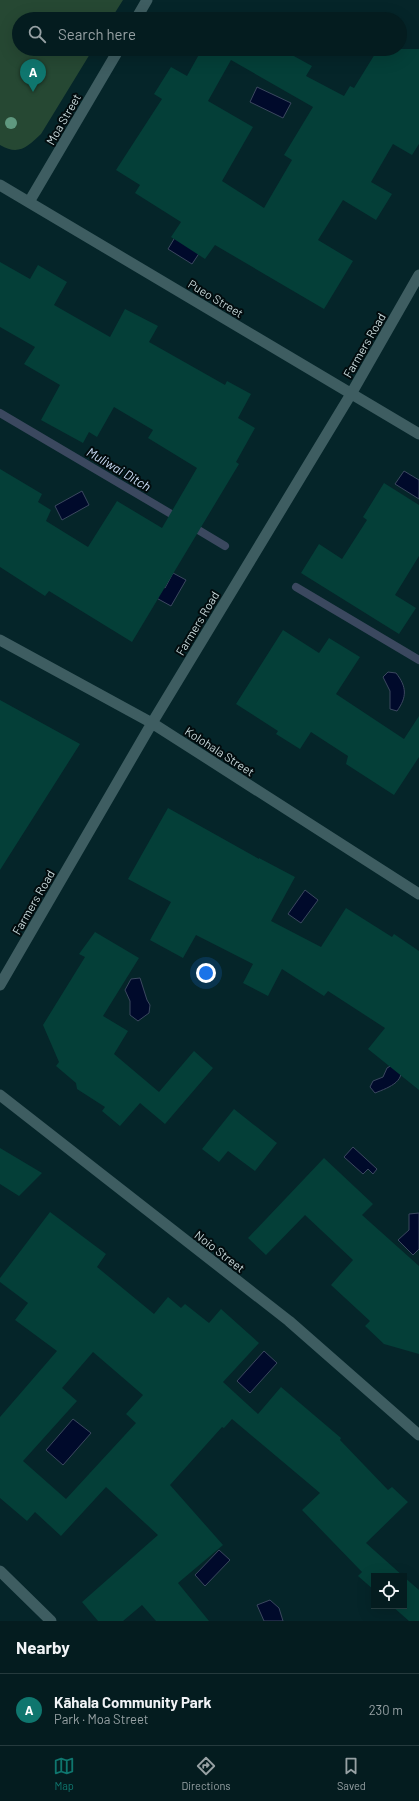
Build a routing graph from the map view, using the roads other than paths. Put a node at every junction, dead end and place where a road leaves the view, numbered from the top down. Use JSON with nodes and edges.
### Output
{"nodes":[{"id":1,"x":147,"y":0,"type":"edge"},
{"id":2,"x":140,"y":12,"type":"edge"},
{"id":3,"x":115,"y":56,"type":"edge"},
{"id":4,"x":0,"y":185,"type":"edge"},
{"id":5,"x":29,"y":202,"type":"junction"},
{"id":6,"x":419,"y":275,"type":"edge"},
{"id":7,"x":351,"y":394,"type":"junction"},
{"id":8,"x":419,"y":434,"type":"edge"},
{"id":9,"x":0,"y":640,"type":"edge"},
{"id":10,"x":152,"y":723,"type":"junction"},
{"id":11,"x":419,"y":894,"type":"edge"},
{"id":12,"x":0,"y":985,"type":"edge"},
{"id":13,"x":0,"y":1095,"type":"edge"},
{"id":14,"x":419,"y":1435,"type":"edge"},
{"id":15,"x":0,"y":1571,"type":"edge"},
{"id":16,"x":51,"y":1621,"type":"edge"}],
"edges":[{"from":1,"to":2,"type":"street"},
{"from":3,"to":5,"type":"street","name":"Moa Street"},
{"from":4,"to":5,"type":"street","name":"Pueo Street"},
{"from":5,"to":7,"type":"street","name":"Pueo Street"},
{"from":6,"to":7,"type":"street","name":"Farmers Road"},
{"from":7,"to":8,"type":"street","name":"Pueo Street"},
{"from":7,"to":10,"type":"street","name":"Farmers Road"},
{"from":9,"to":10,"type":"street","name":"Kolohala Street"},
{"from":10,"to":11,"type":"street","name":"Kolohala Street"},
{"from":10,"to":12,"type":"street","name":"Farmers Road"},
{"from":13,"to":14,"type":"street","name":"Noio Street"},
{"from":15,"to":16,"type":"street"}]}
